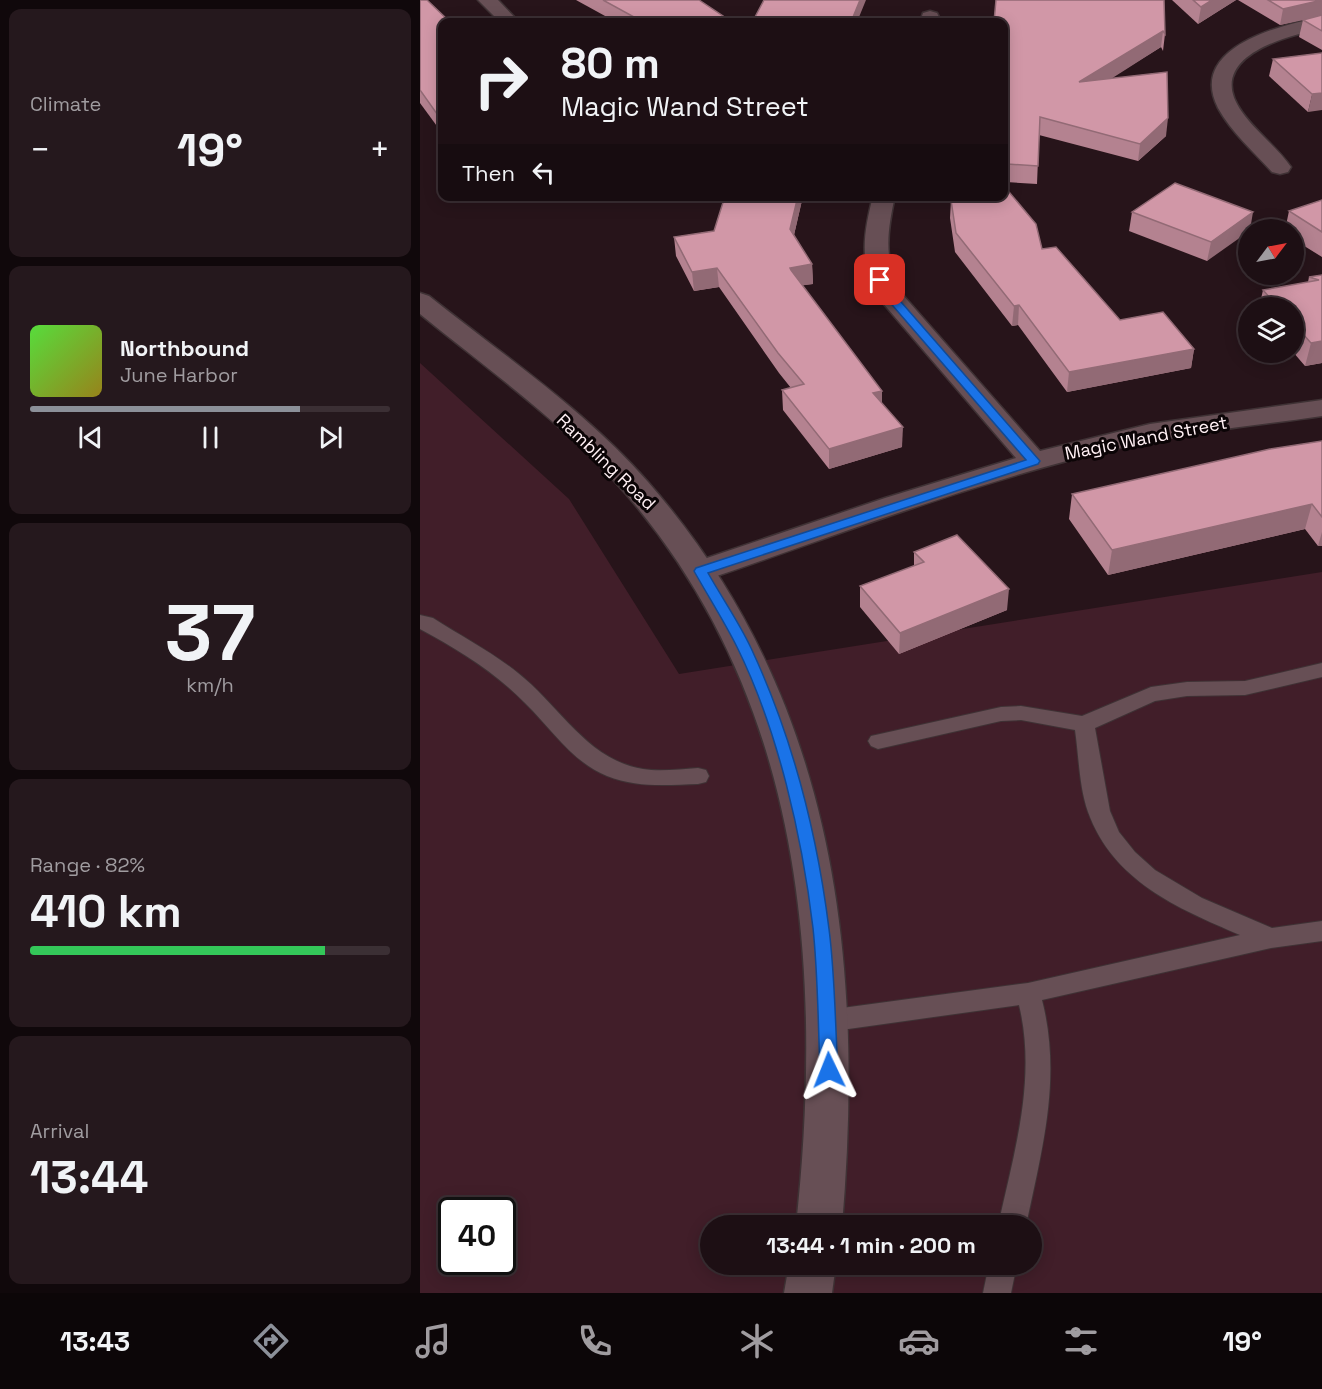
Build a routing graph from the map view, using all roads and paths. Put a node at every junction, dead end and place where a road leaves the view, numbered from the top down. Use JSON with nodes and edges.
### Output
{"nodes":[{"id":1,"x":487,"y":0,"type":"edge"},
{"id":2,"x":506,"y":18,"type":"edge"},
{"id":3,"x":1322,"y":23,"type":"edge"},
{"id":4,"x":1280,"y":167,"type":"dead end"},
{"id":5,"x":883,"y":201,"type":"edge"},
{"id":6,"x":420,"y":301,"type":"edge"},
{"id":7,"x":1322,"y":408,"type":"edge"},
{"id":8,"x":1034,"y":461,"type":"junction"},
{"id":9,"x":700,"y":571,"type":"junction"},
{"id":10,"x":420,"y":622,"type":"edge"},
{"id":11,"x":1322,"y":670,"type":"edge"},
{"id":12,"x":1084,"y":724,"type":"junction"},
{"id":13,"x":878,"y":741,"type":"dead end"},
{"id":14,"x":698,"y":776,"type":"dead end"},
{"id":15,"x":1322,"y":931,"type":"edge"},
{"id":16,"x":1271,"y":938,"type":"junction"},
{"id":17,"x":1028,"y":993,"type":"junction"},
{"id":18,"x":827,"y":1021,"type":"junction"},
{"id":19,"x":820,"y":1215,"type":"edge"},
{"id":20,"x":1014,"y":1215,"type":"edge"},
{"id":21,"x":811,"y":1275,"type":"edge"},
{"id":22,"x":1001,"y":1275,"type":"edge"},
{"id":23,"x":808,"y":1293,"type":"edge"},
{"id":24,"x":997,"y":1293,"type":"edge"}],
"edges":[{"from":1,"to":2,"type":"street"},
{"from":3,"to":4,"type":"street"},
{"from":5,"to":8,"type":"street"},
{"from":6,"to":9,"type":"street","name":"Rambling Road"},
{"from":7,"to":8,"type":"street","name":"Magic Wand Street"},
{"from":8,"to":9,"type":"street","name":"Magic Wand Street"},
{"from":9,"to":18,"type":"street","name":"Rambling Road"},
{"from":10,"to":14,"type":"lane"},
{"from":11,"to":12,"type":"lane"},
{"from":12,"to":13,"type":"lane"},
{"from":12,"to":16,"type":"lane"},
{"from":15,"to":16,"type":"lane"},
{"from":16,"to":17,"type":"lane"},
{"from":17,"to":18,"type":"lane"},
{"from":17,"to":20,"type":"lane"},
{"from":18,"to":19,"type":"street","name":"Rambling Road"},
{"from":21,"to":23,"type":"street"},
{"from":22,"to":24,"type":"lane"}]}
